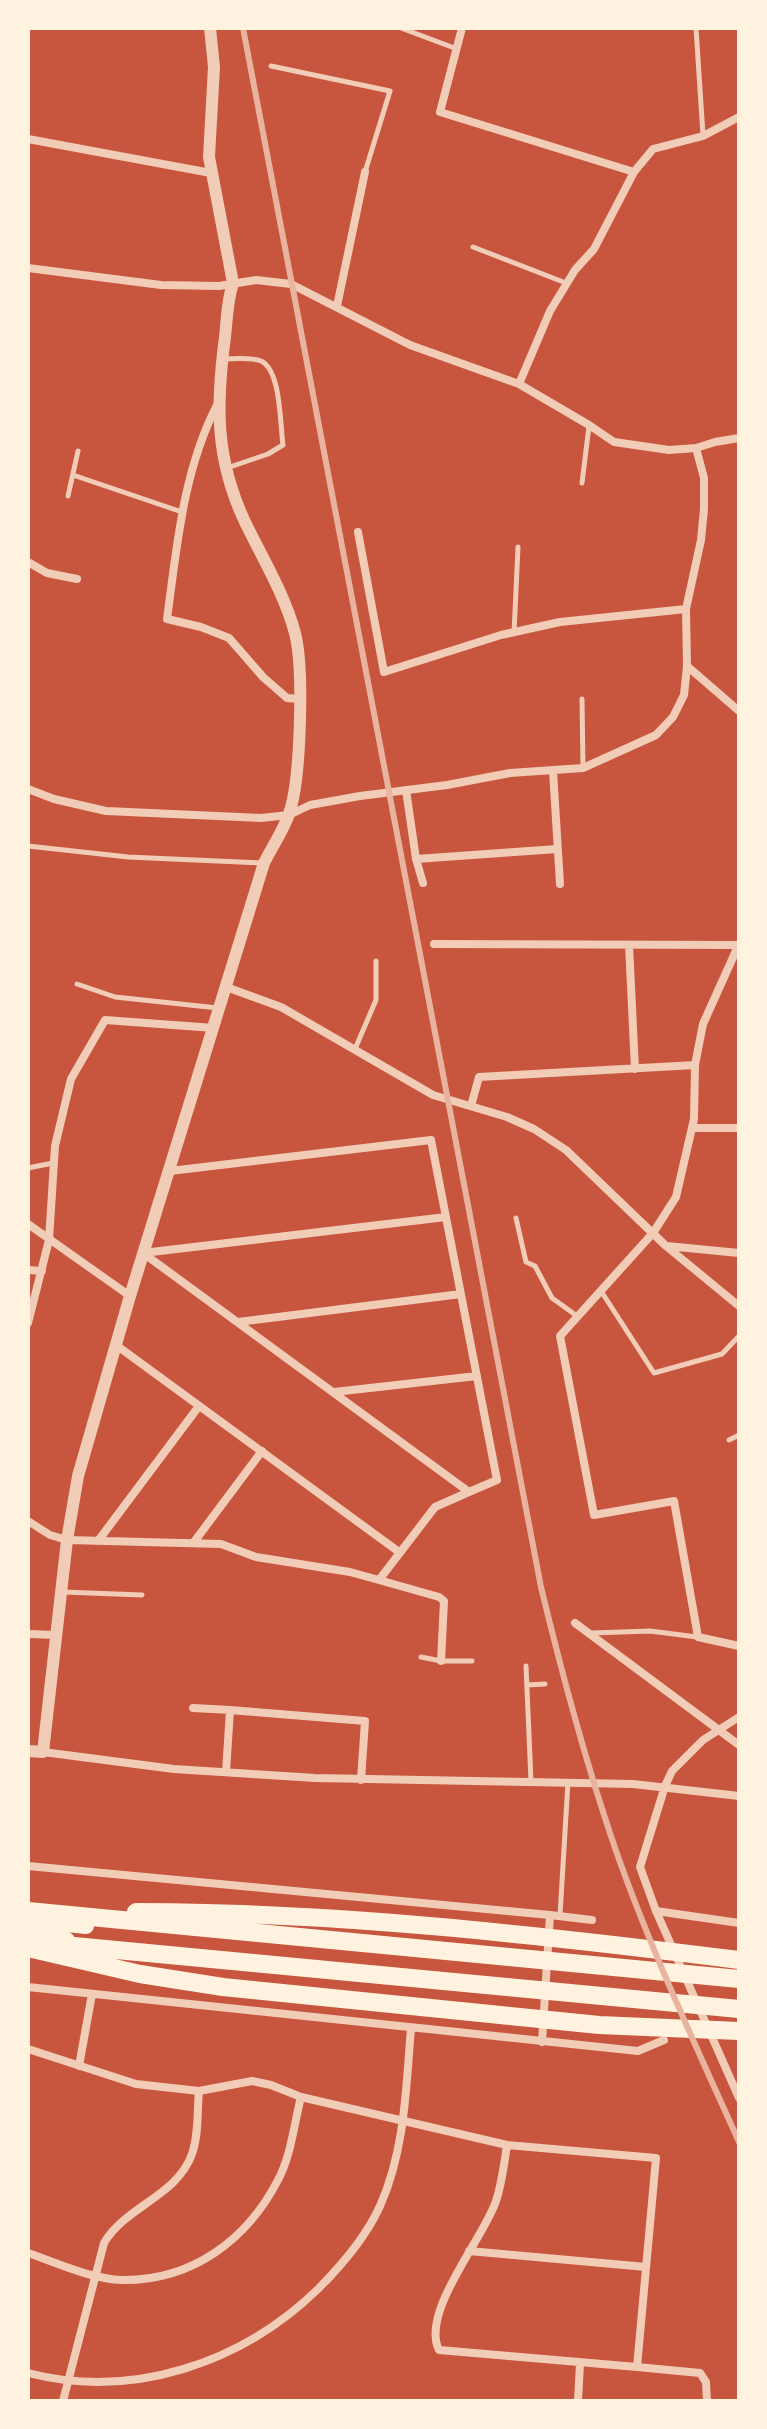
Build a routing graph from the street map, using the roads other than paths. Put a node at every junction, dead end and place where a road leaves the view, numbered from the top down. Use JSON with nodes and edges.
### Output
{"nodes":[{"id":1,"x":210,"y":28,"type":"edge"},
{"id":2,"x":401,"y":28,"type":"edge"},
{"id":3,"x":462,"y":28,"type":"edge"},
{"id":4,"x":696,"y":28,"type":"edge"},
{"id":5,"x":458,"y":49,"type":"junction"},
{"id":6,"x":271,"y":66,"type":"dead end"},
{"id":7,"x":739,"y":117,"type":"edge"},
{"id":8,"x":703,"y":136,"type":"junction"},
{"id":9,"x":28,"y":139,"type":"edge"},
{"id":10,"x":365,"y":172,"type":"joint"},
{"id":11,"x":634,"y":172,"type":"junction"},
{"id":12,"x":211,"y":173,"type":"junction"},
{"id":13,"x":473,"y":247,"type":"dead end"},
{"id":14,"x":28,"y":268,"type":"edge"},
{"id":15,"x":233,"y":283,"type":"junction"},
{"id":16,"x":566,"y":283,"type":"junction"},
{"id":17,"x":337,"y":306,"type":"junction"},
{"id":18,"x":222,"y":359,"type":"junction"},
{"id":19,"x":519,"y":384,"type":"junction"},
{"id":20,"x":218,"y":404,"type":"junction"},
{"id":21,"x":589,"y":425,"type":"junction"},
{"id":22,"x":739,"y":438,"type":"edge"},
{"id":23,"x":696,"y":448,"type":"junction"},
{"id":24,"x":78,"y":451,"type":"dead end"},
{"id":25,"x":227,"y":468,"type":"junction"},
{"id":26,"x":73,"y":475,"type":"junction"},
{"id":27,"x":582,"y":483,"type":"dead end"},
{"id":28,"x":68,"y":496,"type":"dead end"},
{"id":29,"x":182,"y":512,"type":"junction"},
{"id":30,"x":358,"y":532,"type":"dead end"},
{"id":31,"x":518,"y":547,"type":"dead end"},
{"id":32,"x":28,"y":562,"type":"edge"},
{"id":33,"x":77,"y":579,"type":"dead end"},
{"id":34,"x":686,"y":609,"type":"junction"},
{"id":35,"x":514,"y":633,"type":"junction"},
{"id":36,"x":687,"y":666,"type":"junction"},
{"id":37,"x":300,"y":699,"type":"junction"},
{"id":38,"x":582,"y":699,"type":"dead end"},
{"id":39,"x":739,"y":711,"type":"edge"},
{"id":40,"x":583,"y":768,"type":"junction"},
{"id":41,"x":553,"y":771,"type":"junction"},
{"id":42,"x":28,"y":789,"type":"edge"},
{"id":43,"x":406,"y":790,"type":"junction"},
{"id":44,"x":289,"y":815,"type":"junction"},
{"id":45,"x":28,"y":846,"type":"edge"},
{"id":46,"x":557,"y":849,"type":"junction"},
{"id":47,"x":416,"y":859,"type":"junction"},
{"id":48,"x":264,"y":863,"type":"junction"},
{"id":49,"x":423,"y":883,"type":"dead end"},
{"id":50,"x":560,"y":884,"type":"dead end"},
{"id":51,"x":434,"y":944,"type":"dead end"},
{"id":52,"x":739,"y":944,"type":"edge"},
{"id":53,"x":629,"y":945,"type":"junction"},
{"id":54,"x":376,"y":961,"type":"dead end"},
{"id":55,"x":77,"y":984,"type":"dead end"},
{"id":56,"x":226,"y":987,"type":"junction"},
{"id":57,"x":220,"y":1008,"type":"junction"},
{"id":58,"x":214,"y":1028,"type":"junction"},
{"id":59,"x":355,"y":1049,"type":"junction"},
{"id":60,"x":695,"y":1065,"type":"junction"},
{"id":61,"x":635,"y":1069,"type":"junction"},
{"id":62,"x":471,"y":1106,"type":"junction"},
{"id":63,"x":692,"y":1128,"type":"junction"},
{"id":64,"x":739,"y":1128,"type":"edge"},
{"id":65,"x":53,"y":1163,"type":"junction"},
{"id":66,"x":28,"y":1168,"type":"edge"},
{"id":67,"x":170,"y":1171,"type":"junction"},
{"id":68,"x":446,"y":1217,"type":"junction"},
{"id":69,"x":516,"y":1218,"type":"dead end"},
{"id":70,"x":28,"y":1224,"type":"edge"},
{"id":71,"x":653,"y":1233,"type":"junction"},
{"id":72,"x":49,"y":1240,"type":"junction"},
{"id":73,"x":666,"y":1246,"type":"junction"},
{"id":74,"x":143,"y":1253,"type":"junction"},
{"id":75,"x":739,"y":1253,"type":"edge"},
{"id":76,"x":28,"y":1270,"type":"edge"},
{"id":77,"x":42,"y":1271,"type":"junction"},
{"id":78,"x":601,"y":1290,"type":"junction"},
{"id":79,"x":461,"y":1294,"type":"junction"},
{"id":80,"x":130,"y":1296,"type":"junction"},
{"id":81,"x":739,"y":1306,"type":"edge"},
{"id":82,"x":578,"y":1317,"type":"junction"},
{"id":83,"x":237,"y":1322,"type":"junction"},
{"id":84,"x":28,"y":1323,"type":"edge"},
{"id":85,"x":739,"y":1336,"type":"edge"},
{"id":86,"x":116,"y":1345,"type":"junction"},
{"id":87,"x":477,"y":1376,"type":"junction"},
{"id":88,"x":333,"y":1392,"type":"junction"},
{"id":89,"x":199,"y":1406,"type":"junction"},
{"id":90,"x":739,"y":1435,"type":"edge"},
{"id":91,"x":729,"y":1440,"type":"dead end"},
{"id":92,"x":262,"y":1451,"type":"junction"},
{"id":93,"x":469,"y":1492,"type":"junction"},
{"id":94,"x":28,"y":1521,"type":"edge"},
{"id":95,"x":67,"y":1540,"type":"junction"},
{"id":96,"x":98,"y":1541,"type":"junction"},
{"id":97,"x":194,"y":1542,"type":"junction"},
{"id":98,"x":399,"y":1552,"type":"junction"},
{"id":99,"x":379,"y":1580,"type":"junction"},
{"id":100,"x":62,"y":1592,"type":"junction"},
{"id":101,"x":142,"y":1595,"type":"dead end"},
{"id":102,"x":575,"y":1623,"type":"dead end"},
{"id":103,"x":591,"y":1633,"type":"junction"},
{"id":104,"x":28,"y":1634,"type":"edge"},
{"id":105,"x":57,"y":1635,"type":"junction"},
{"id":106,"x":698,"y":1637,"type":"junction"},
{"id":107,"x":739,"y":1646,"type":"edge"},
{"id":108,"x":421,"y":1657,"type":"dead end"},
{"id":109,"x":441,"y":1661,"type":"junction"},
{"id":110,"x":472,"y":1661,"type":"dead end"},
{"id":111,"x":526,"y":1666,"type":"dead end"},
{"id":112,"x":545,"y":1684,"type":"dead end"},
{"id":113,"x":527,"y":1685,"type":"junction"},
{"id":114,"x":193,"y":1708,"type":"dead end"},
{"id":115,"x":230,"y":1710,"type":"junction"},
{"id":116,"x":739,"y":1717,"type":"edge"},
{"id":117,"x":719,"y":1729,"type":"junction"},
{"id":118,"x":739,"y":1745,"type":"edge"},
{"id":119,"x":28,"y":1751,"type":"edge"},
{"id":120,"x":43,"y":1752,"type":"junction"},
{"id":121,"x":226,"y":1772,"type":"junction"},
{"id":122,"x":361,"y":1780,"type":"junction"},
{"id":123,"x":531,"y":1782,"type":"junction"},
{"id":124,"x":568,"y":1782,"type":"junction"},
{"id":125,"x":665,"y":1786,"type":"junction"},
{"id":126,"x":739,"y":1796,"type":"edge"},
{"id":127,"x":28,"y":1866,"type":"edge"},
{"id":128,"x":28,"y":1904,"type":"edge"},
{"id":129,"x":656,"y":1911,"type":"junction"},
{"id":130,"x":28,"y":1912,"type":"edge"},
{"id":131,"x":555,"y":1916,"type":"junction"},
{"id":132,"x":28,"y":1920,"type":"edge"},
{"id":133,"x":592,"y":1920,"type":"dead end"},
{"id":134,"x":119,"y":1921,"type":"junction"},
{"id":135,"x":739,"y":1923,"type":"edge"},
{"id":136,"x":28,"y":1939,"type":"edge"},
{"id":137,"x":28,"y":1948,"type":"edge"},
{"id":138,"x":739,"y":1960,"type":"edge"},
{"id":139,"x":739,"y":1979,"type":"edge"},
{"id":140,"x":28,"y":1987,"type":"edge"},
{"id":141,"x":92,"y":1994,"type":"junction"},
{"id":142,"x":739,"y":2009,"type":"edge"},
{"id":143,"x":411,"y":2028,"type":"junction"},
{"id":144,"x":739,"y":2031,"type":"edge"},
{"id":145,"x":664,"y":2040,"type":"dead end"},
{"id":146,"x":542,"y":2042,"type":"junction"},
{"id":147,"x":28,"y":2049,"type":"edge"},
{"id":148,"x":79,"y":2066,"type":"junction"},
{"id":149,"x":199,"y":2091,"type":"junction"},
{"id":150,"x":301,"y":2097,"type":"junction"},
{"id":151,"x":739,"y":2098,"type":"edge"},
{"id":152,"x":404,"y":2122,"type":"junction"},
{"id":153,"x":507,"y":2145,"type":"junction"},
{"id":154,"x":469,"y":2251,"type":"junction"},
{"id":155,"x":28,"y":2253,"type":"edge"},
{"id":156,"x":646,"y":2267,"type":"junction"},
{"id":157,"x":95,"y":2275,"type":"junction"},
{"id":158,"x":580,"y":2363,"type":"junction"},
{"id":159,"x":637,"y":2367,"type":"junction"},
{"id":160,"x":28,"y":2373,"type":"edge"},
{"id":161,"x":69,"y":2380,"type":"junction"},
{"id":162,"x":63,"y":2401,"type":"edge"},
{"id":163,"x":578,"y":2401,"type":"edge"},
{"id":164,"x":707,"y":2401,"type":"edge"}],
"edges":[{"from":1,"to":12,"type":"street"},
{"from":2,"to":5,"type":"lane"},
{"from":3,"to":5,"type":"street"},
{"from":4,"to":8,"type":"lane"},
{"from":5,"to":11,"type":"street"},
{"from":6,"to":10,"type":"lane"},
{"from":7,"to":8,"type":"street"},
{"from":8,"to":11,"type":"street"},
{"from":9,"to":12,"type":"street"},
{"from":10,"to":17,"type":"street"},
{"from":11,"to":16,"type":"street"},
{"from":12,"to":15,"type":"street"},
{"from":13,"to":16,"type":"lane"},
{"from":14,"to":15,"type":"street"},
{"from":15,"to":17,"type":"street"},
{"from":15,"to":18,"type":"street"},
{"from":16,"to":19,"type":"street"},
{"from":17,"to":19,"type":"street"},
{"from":18,"to":20,"type":"street"},
{"from":18,"to":25,"type":"lane"},
{"from":19,"to":21,"type":"street"},
{"from":20,"to":25,"type":"street"},
{"from":20,"to":29,"type":"street"},
{"from":21,"to":23,"type":"street"},
{"from":21,"to":27,"type":"lane"},
{"from":22,"to":23,"type":"street"},
{"from":23,"to":34,"type":"street"},
{"from":24,"to":26,"type":"lane"},
{"from":25,"to":37,"type":"street"},
{"from":26,"to":28,"type":"lane"},
{"from":26,"to":29,"type":"lane"},
{"from":29,"to":37,"type":"street"},
{"from":30,"to":35,"type":"street"},
{"from":31,"to":35,"type":"lane"},
{"from":32,"to":33,"type":"street"},
{"from":34,"to":35,"type":"street"},
{"from":34,"to":36,"type":"street"},
{"from":36,"to":39,"type":"street"},
{"from":36,"to":40,"type":"street"},
{"from":37,"to":44,"type":"street"},
{"from":38,"to":40,"type":"lane"},
{"from":40,"to":41,"type":"street"},
{"from":41,"to":43,"type":"street"},
{"from":41,"to":46,"type":"street"},
{"from":42,"to":44,"type":"street"},
{"from":43,"to":44,"type":"street"},
{"from":43,"to":47,"type":"street"},
{"from":44,"to":48,"type":"street"},
{"from":45,"to":48,"type":"lane"},
{"from":46,"to":47,"type":"street"},
{"from":46,"to":50,"type":"street"},
{"from":47,"to":49,"type":"street"},
{"from":48,"to":56,"type":"street"},
{"from":51,"to":53,"type":"street"},
{"from":52,"to":53,"type":"street"},
{"from":52,"to":60,"type":"street"},
{"from":53,"to":61,"type":"street"},
{"from":54,"to":59,"type":"lane"},
{"from":55,"to":57,"type":"lane"},
{"from":56,"to":57,"type":"street"},
{"from":56,"to":59,"type":"street"},
{"from":57,"to":58,"type":"street"},
{"from":58,"to":65,"type":"street"},
{"from":58,"to":67,"type":"street"},
{"from":59,"to":62,"type":"street"},
{"from":60,"to":61,"type":"street"},
{"from":60,"to":63,"type":"street"},
{"from":61,"to":62,"type":"street"},
{"from":62,"to":71,"type":"street"},
{"from":63,"to":64,"type":"street"},
{"from":63,"to":71,"type":"street"},
{"from":65,"to":66,"type":"lane"},
{"from":65,"to":72,"type":"street"},
{"from":67,"to":68,"type":"street"},
{"from":67,"to":74,"type":"street"},
{"from":68,"to":74,"type":"street"},
{"from":68,"to":79,"type":"street"},
{"from":69,"to":82,"type":"lane"},
{"from":70,"to":72,"type":"street"},
{"from":71,"to":73,"type":"street"},
{"from":71,"to":78,"type":"street"},
{"from":72,"to":77,"type":"street"},
{"from":72,"to":80,"type":"street"},
{"from":73,"to":75,"type":"street"},
{"from":73,"to":81,"type":"street"},
{"from":74,"to":80,"type":"street"},
{"from":74,"to":83,"type":"street"},
{"from":76,"to":77,"type":"street"},
{"from":77,"to":84,"type":"street"},
{"from":78,"to":82,"type":"street"},
{"from":78,"to":85,"type":"lane"},
{"from":79,"to":83,"type":"street"},
{"from":79,"to":87,"type":"street"},
{"from":80,"to":86,"type":"street"},
{"from":82,"to":106,"type":"street"},
{"from":83,"to":88,"type":"street"},
{"from":86,"to":89,"type":"street"},
{"from":86,"to":95,"type":"street"},
{"from":87,"to":88,"type":"street"},
{"from":87,"to":93,"type":"street"},
{"from":88,"to":93,"type":"street"},
{"from":89,"to":92,"type":"street"},
{"from":89,"to":96,"type":"street"},
{"from":90,"to":91,"type":"lane"},
{"from":92,"to":97,"type":"street"},
{"from":92,"to":98,"type":"street"},
{"from":93,"to":98,"type":"street"},
{"from":94,"to":95,"type":"street"},
{"from":95,"to":96,"type":"street"},
{"from":95,"to":100,"type":"street"},
{"from":96,"to":97,"type":"street"},
{"from":97,"to":99,"type":"street"},
{"from":98,"to":99,"type":"street"},
{"from":99,"to":109,"type":"street"},
{"from":100,"to":101,"type":"lane"},
{"from":100,"to":105,"type":"street"},
{"from":102,"to":103,"type":"street"},
{"from":103,"to":106,"type":"lane"},
{"from":103,"to":117,"type":"street"},
{"from":104,"to":105,"type":"street"},
{"from":105,"to":120,"type":"street"},
{"from":106,"to":107,"type":"street"},
{"from":108,"to":109,"type":"lane"},
{"from":109,"to":110,"type":"lane"},
{"from":111,"to":113,"type":"lane"},
{"from":112,"to":113,"type":"lane"},
{"from":113,"to":123,"type":"lane"},
{"from":114,"to":115,"type":"street"},
{"from":115,"to":121,"type":"street"},
{"from":115,"to":122,"type":"street"},
{"from":116,"to":117,"type":"street"},
{"from":117,"to":118,"type":"street"},
{"from":117,"to":125,"type":"street"},
{"from":119,"to":120,"type":"street"},
{"from":120,"to":121,"type":"street"},
{"from":121,"to":122,"type":"street"},
{"from":122,"to":123,"type":"street"},
{"from":123,"to":124,"type":"street"},
{"from":124,"to":125,"type":"street"},
{"from":124,"to":131,"type":"lane"},
{"from":125,"to":126,"type":"street"},
{"from":125,"to":129,"type":"street"},
{"from":127,"to":131,"type":"street"},
{"from":128,"to":134,"type":"highway"},
{"from":129,"to":135,"type":"street"},
{"from":129,"to":151,"type":"street"},
{"from":130,"to":134,"type":"highway"},
{"from":130,"to":138,"type":"highway"},
{"from":131,"to":133,"type":"street"},
{"from":131,"to":146,"type":"street"},
{"from":132,"to":136,"type":"main road"},
{"from":134,"to":139,"type":"highway"},
{"from":136,"to":142,"type":"highway"},
{"from":137,"to":144,"type":"highway"},
{"from":140,"to":141,"type":"street"},
{"from":141,"to":143,"type":"street"},
{"from":141,"to":148,"type":"street"},
{"from":143,"to":146,"type":"street"},
{"from":143,"to":152,"type":"street"},
{"from":145,"to":146,"type":"street"},
{"from":147,"to":148,"type":"street"},
{"from":148,"to":149,"type":"street"},
{"from":149,"to":150,"type":"street"},
{"from":149,"to":157,"type":"street"},
{"from":150,"to":152,"type":"street"},
{"from":150,"to":157,"type":"street"},
{"from":152,"to":153,"type":"street"},
{"from":152,"to":161,"type":"street"},
{"from":153,"to":154,"type":"street"},
{"from":153,"to":156,"type":"street"},
{"from":154,"to":156,"type":"street"},
{"from":154,"to":158,"type":"street"},
{"from":155,"to":157,"type":"street"},
{"from":156,"to":159,"type":"street"},
{"from":157,"to":161,"type":"street"},
{"from":158,"to":159,"type":"street"},
{"from":158,"to":163,"type":"street"},
{"from":159,"to":164,"type":"street"},
{"from":160,"to":161,"type":"street"},
{"from":161,"to":162,"type":"street"}]}
